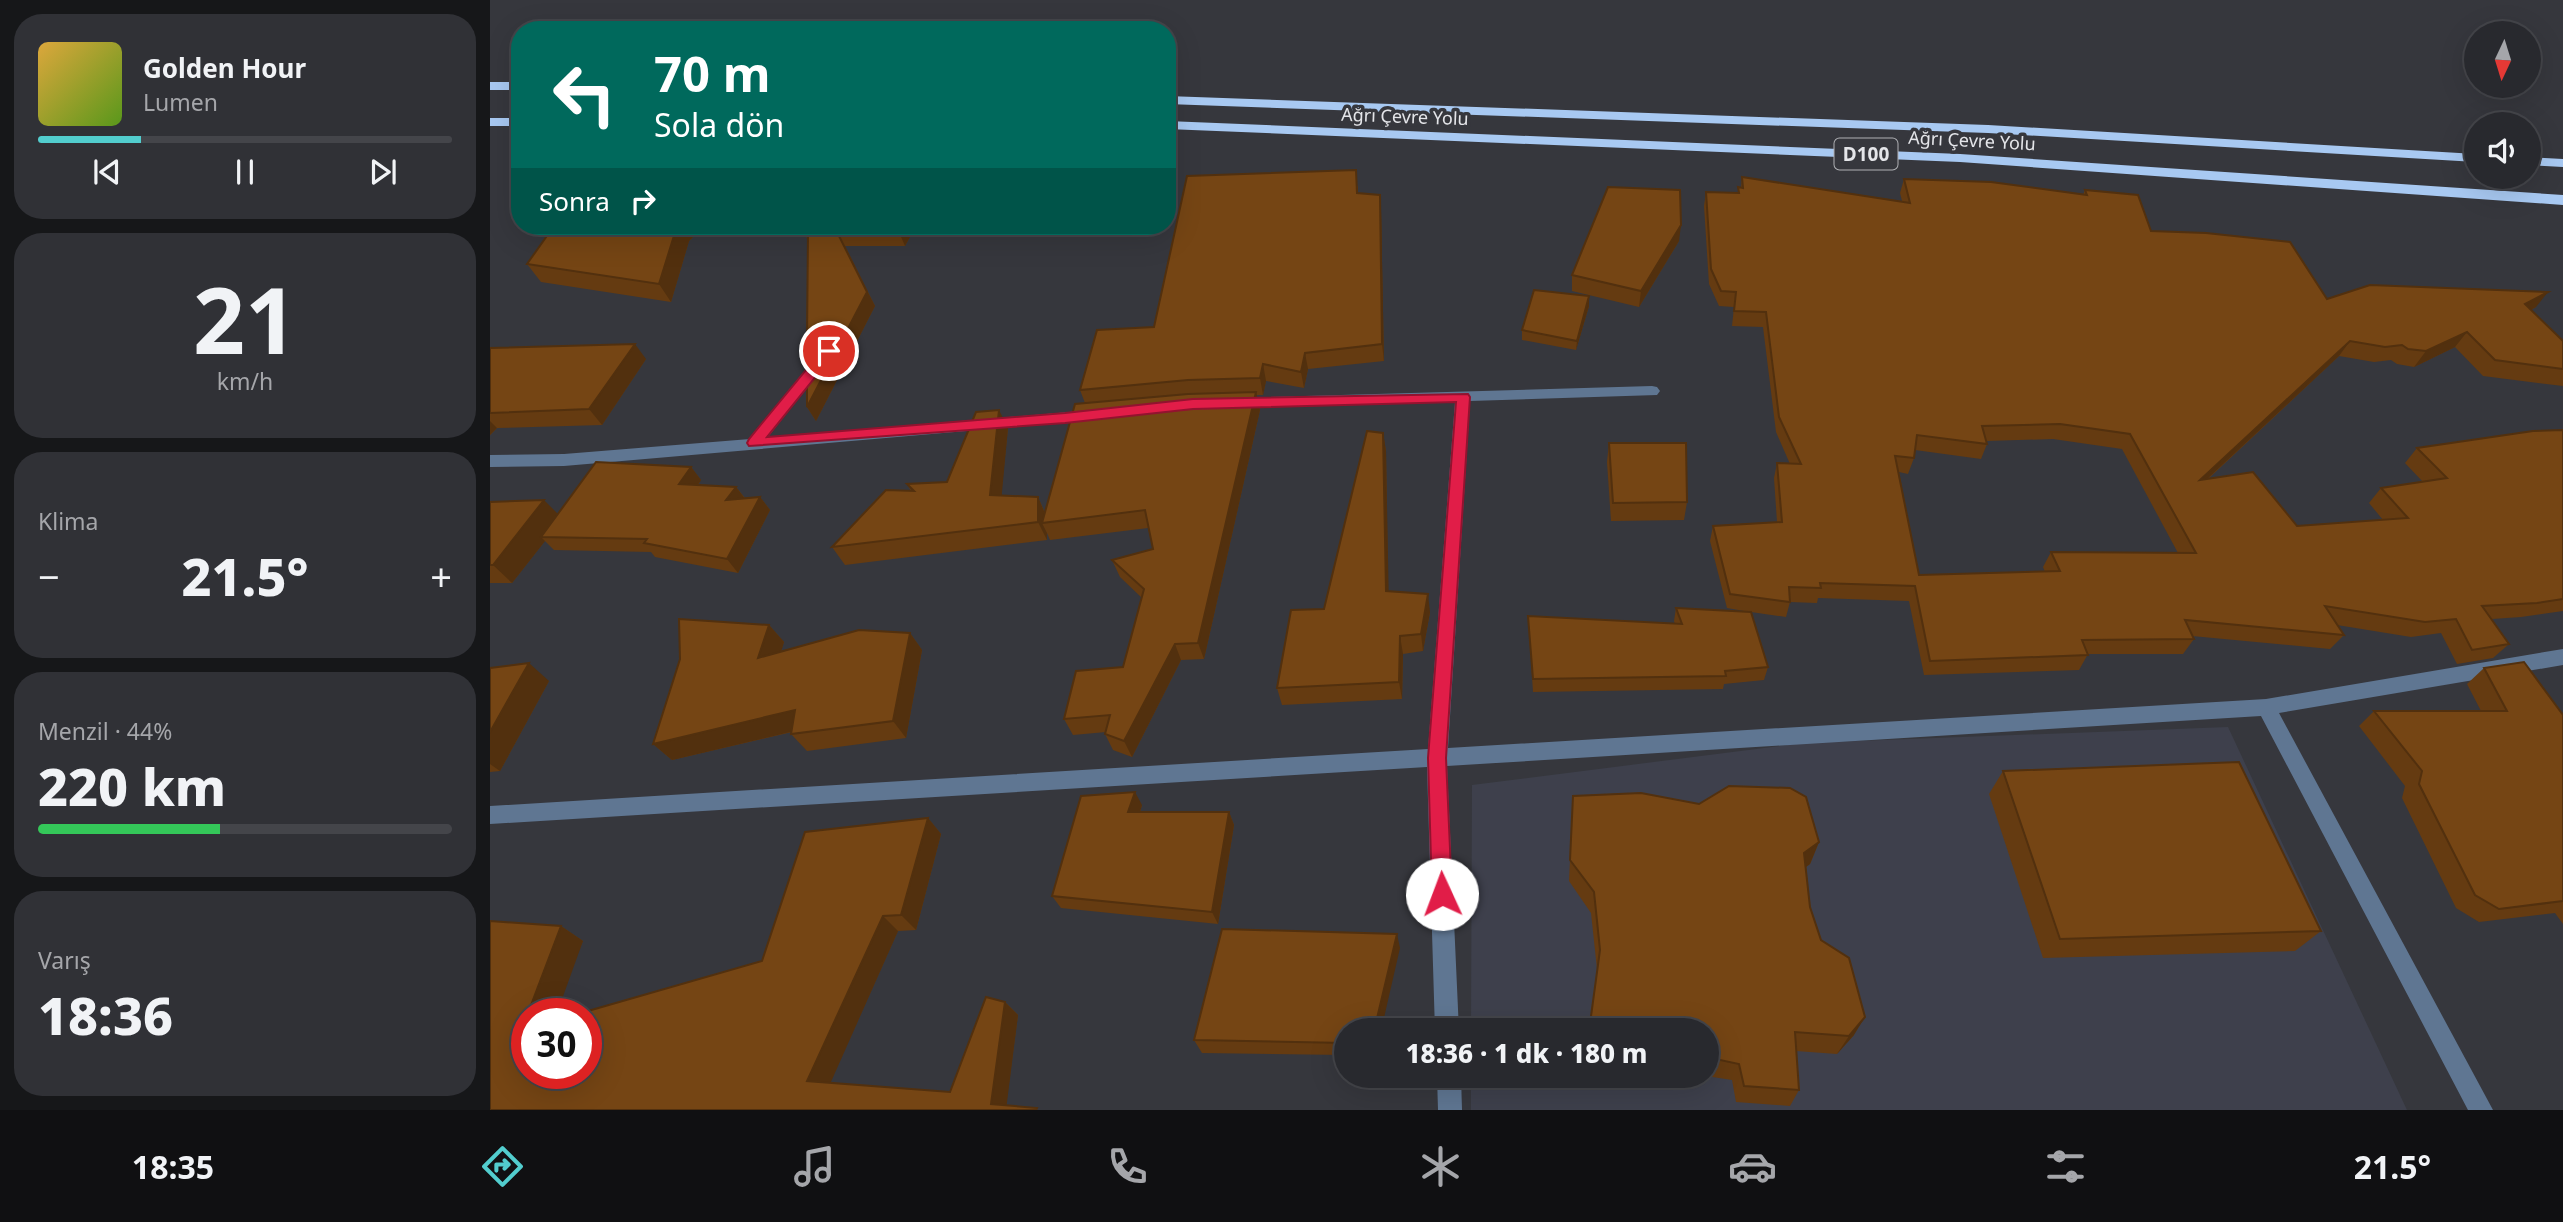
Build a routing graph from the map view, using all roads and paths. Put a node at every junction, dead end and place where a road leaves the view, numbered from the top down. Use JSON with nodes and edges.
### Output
{"nodes":[{"id":1,"x":490,"y":86,"type":"edge"},
{"id":2,"x":511,"y":86,"type":"edge"},
{"id":3,"x":1176,"y":100,"type":"edge"},
{"id":4,"x":490,"y":122,"type":"edge"},
{"id":5,"x":511,"y":122,"type":"edge"},
{"id":6,"x":1176,"y":125,"type":"edge"},
{"id":7,"x":2464,"y":157,"type":"edge"},
{"id":8,"x":2541,"y":162,"type":"edge"},
{"id":9,"x":2563,"y":163,"type":"edge"},
{"id":10,"x":2563,"y":200,"type":"edge"},
{"id":11,"x":829,"y":351,"type":"edge"},
{"id":12,"x":1652,"y":391,"type":"dead end"},
{"id":13,"x":1463,"y":397,"type":"junction"},
{"id":14,"x":1219,"y":403,"type":"edge"},
{"id":15,"x":1116,"y":412,"type":"edge"},
{"id":16,"x":754,"y":443,"type":"junction"},
{"id":17,"x":490,"y":461,"type":"edge"},
{"id":18,"x":2563,"y":657,"type":"edge"},
{"id":19,"x":2266,"y":707,"type":"junction"},
{"id":20,"x":1437,"y":758,"type":"junction"},
{"id":21,"x":490,"y":815,"type":"edge"},
{"id":22,"x":1447,"y":1018,"type":"edge"},
{"id":23,"x":1449,"y":1088,"type":"edge"},
{"id":24,"x":1450,"y":1110,"type":"edge"},
{"id":25,"x":2480,"y":1110,"type":"edge"}],
"edges":[{"from":1,"to":2,"type":"highway"},
{"from":3,"to":7,"type":"highway","name":"Ağrı Çevre Yolu","number":"D100"},
{"from":4,"to":5,"type":"highway"},
{"from":6,"to":10,"type":"highway","name":"Ağrı Çevre Yolu","number":"D100"},
{"from":8,"to":9,"type":"highway"},
{"from":11,"to":16,"type":"street"},
{"from":12,"to":13,"type":"street"},
{"from":13,"to":14,"type":"street"},
{"from":13,"to":20,"type":"street"},
{"from":15,"to":16,"type":"street"},
{"from":16,"to":17,"type":"street"},
{"from":18,"to":19,"type":"street"},
{"from":19,"to":20,"type":"street"},
{"from":19,"to":25,"type":"street"},
{"from":20,"to":21,"type":"street"},
{"from":20,"to":22,"type":"street"},
{"from":23,"to":24,"type":"street"}]}
